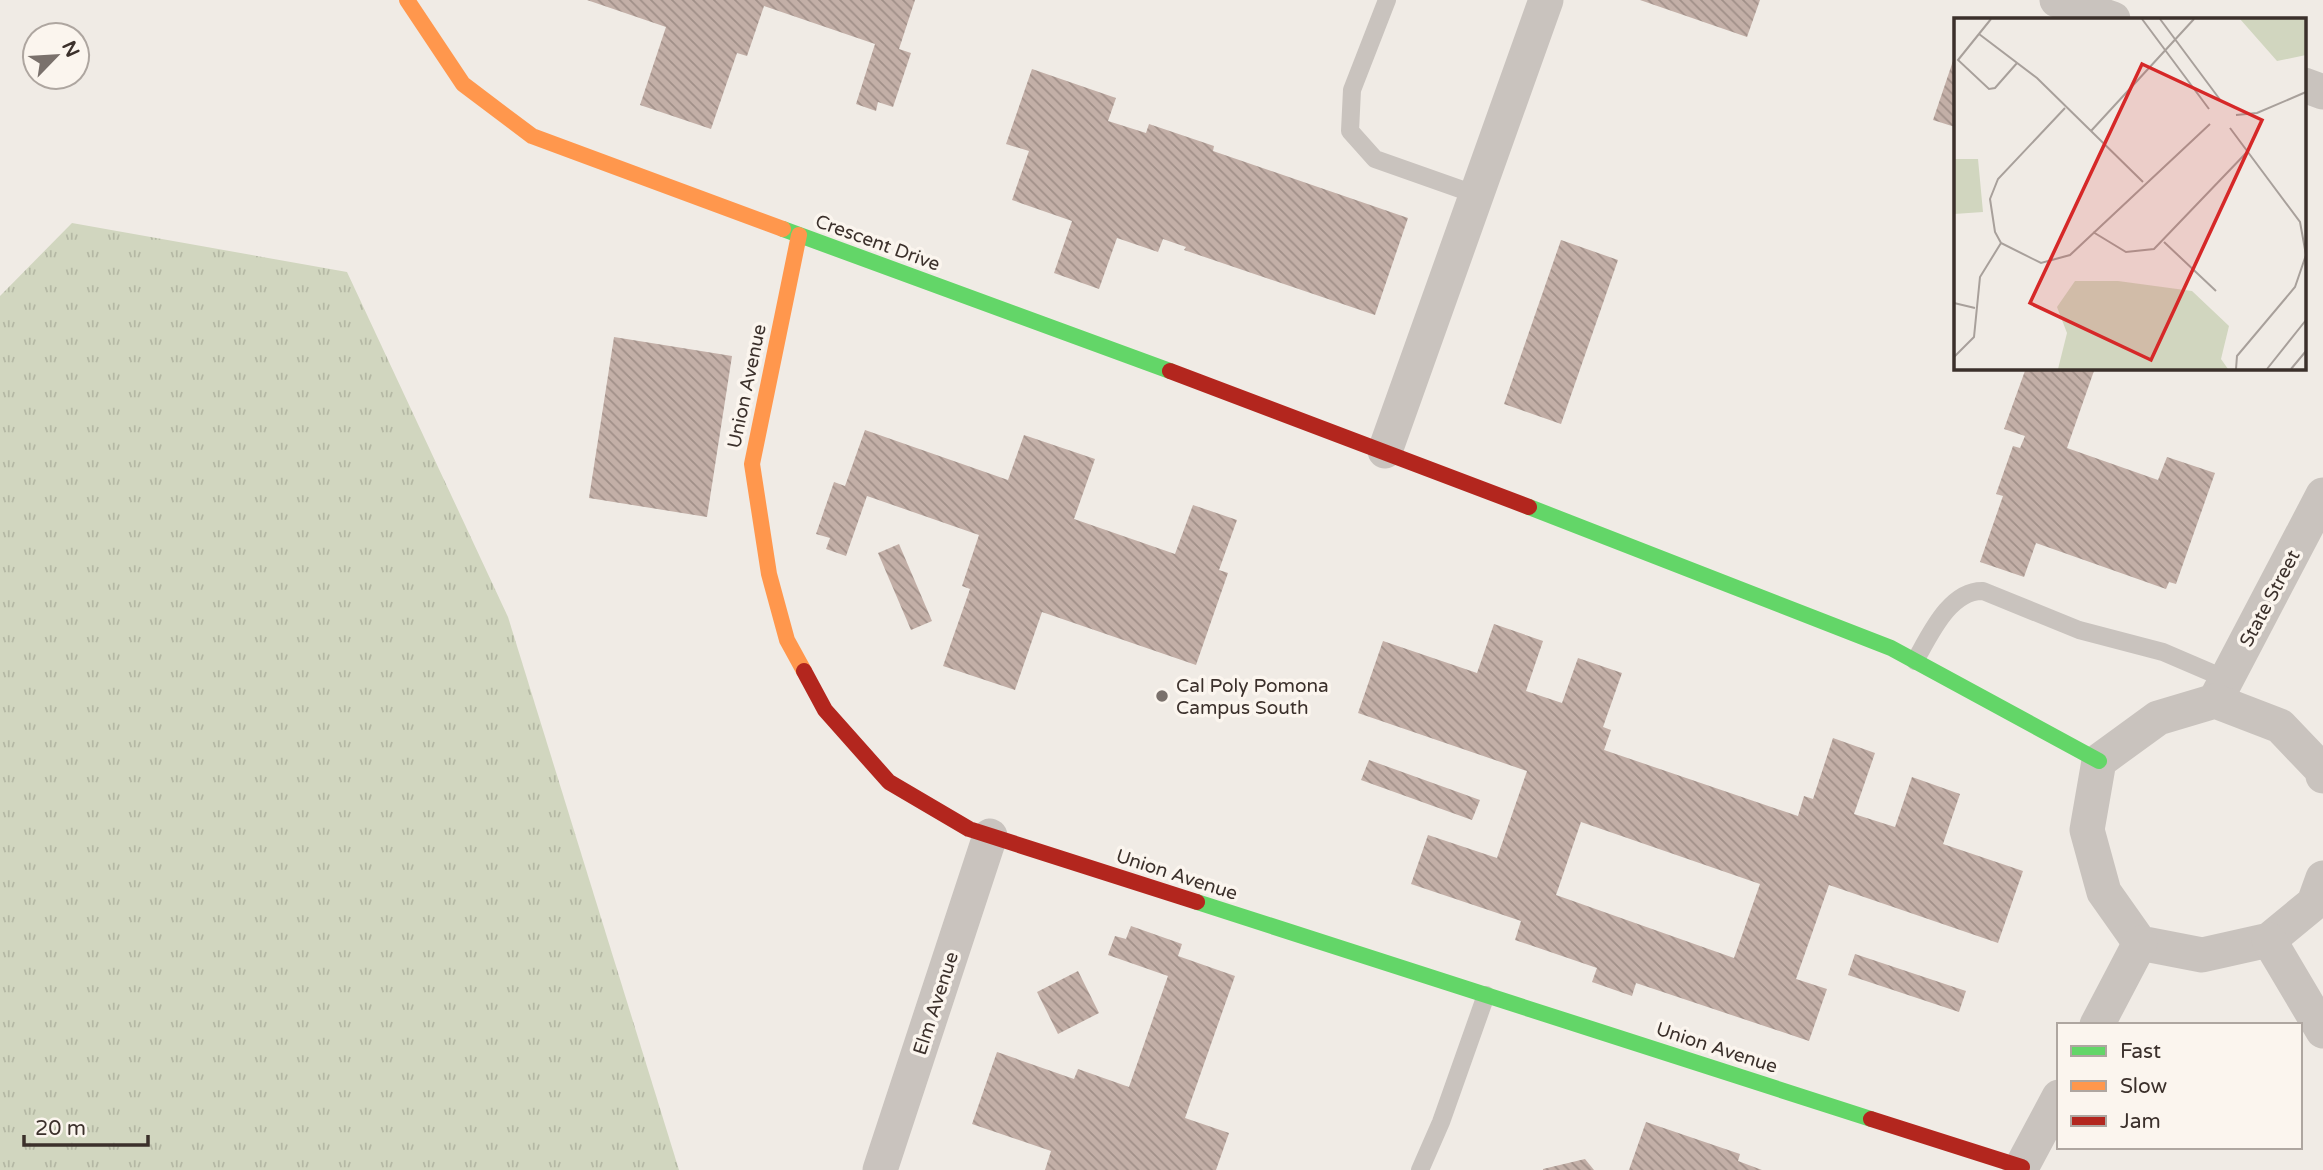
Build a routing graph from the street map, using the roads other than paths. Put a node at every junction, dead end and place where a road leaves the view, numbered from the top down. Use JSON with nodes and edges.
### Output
{"nodes":[{"id":1,"x":407,"y":0,"type":"edge"},
{"id":2,"x":1387,"y":0,"type":"edge"},
{"id":3,"x":1546,"y":0,"type":"edge"},
{"id":4,"x":2057,"y":0,"type":"edge"},
{"id":5,"x":2110,"y":18,"type":"edge"},
{"id":6,"x":2306,"y":86,"type":"edge"},
{"id":7,"x":2323,"y":92,"type":"edge"},
{"id":8,"x":1477,"y":195,"type":"junction"},
{"id":9,"x":800,"y":235,"type":"junction"},
{"id":10,"x":1385,"y":451,"type":"junction"},
{"id":11,"x":2323,"y":495,"type":"edge"},
{"id":12,"x":1915,"y":661,"type":"junction"},
{"id":13,"x":2221,"y":690,"type":"junction"},
{"id":14,"x":2099,"y":761,"type":"junction"},
{"id":15,"x":2322,"y":770,"type":"edge"},
{"id":16,"x":990,"y":836,"type":"junction"},
{"id":17,"x":2323,"y":878,"type":"edge"},
{"id":18,"x":2269,"y":940,"type":"junction"},
{"id":19,"x":2140,"y":943,"type":"junction"},
{"id":20,"x":1486,"y":995,"type":"junction"},
{"id":21,"x":2098,"y":1023,"type":"edge"},
{"id":22,"x":2323,"y":1031,"type":"edge"},
{"id":23,"x":2057,"y":1101,"type":"edge"},
{"id":24,"x":2021,"y":1168,"type":"edge"},
{"id":25,"x":880,"y":1170,"type":"edge"},
{"id":26,"x":1420,"y":1170,"type":"edge"}],
"edges":[{"from":1,"to":9,"type":"street","name":"Crescent Drive"},
{"from":2,"to":8,"type":"lane"},
{"from":3,"to":8,"type":"street"},
{"from":4,"to":5,"type":"street"},
{"from":6,"to":7,"type":"street"},
{"from":8,"to":10,"type":"street"},
{"from":9,"to":10,"type":"street","name":"Crescent Drive"},
{"from":9,"to":16,"type":"street","name":"Union Avenue"},
{"from":10,"to":12,"type":"street","name":"Crescent Drive"},
{"from":11,"to":13,"type":"street","name":"State Street"},
{"from":12,"to":13,"type":"lane"},
{"from":12,"to":14,"type":"street","name":"Crescent Drive"},
{"from":13,"to":14,"type":"street"},
{"from":13,"to":15,"type":"street"},
{"from":14,"to":19,"type":"street"},
{"from":16,"to":20,"type":"street","name":"Union Avenue"},
{"from":16,"to":25,"type":"street","name":"Elm Avenue"},
{"from":17,"to":18,"type":"street"},
{"from":18,"to":19,"type":"street"},
{"from":18,"to":22,"type":"street"},
{"from":19,"to":21,"type":"street"},
{"from":20,"to":24,"type":"street","name":"Union Avenue"},
{"from":20,"to":26,"type":"lane"},
{"from":23,"to":24,"type":"street"}]}
